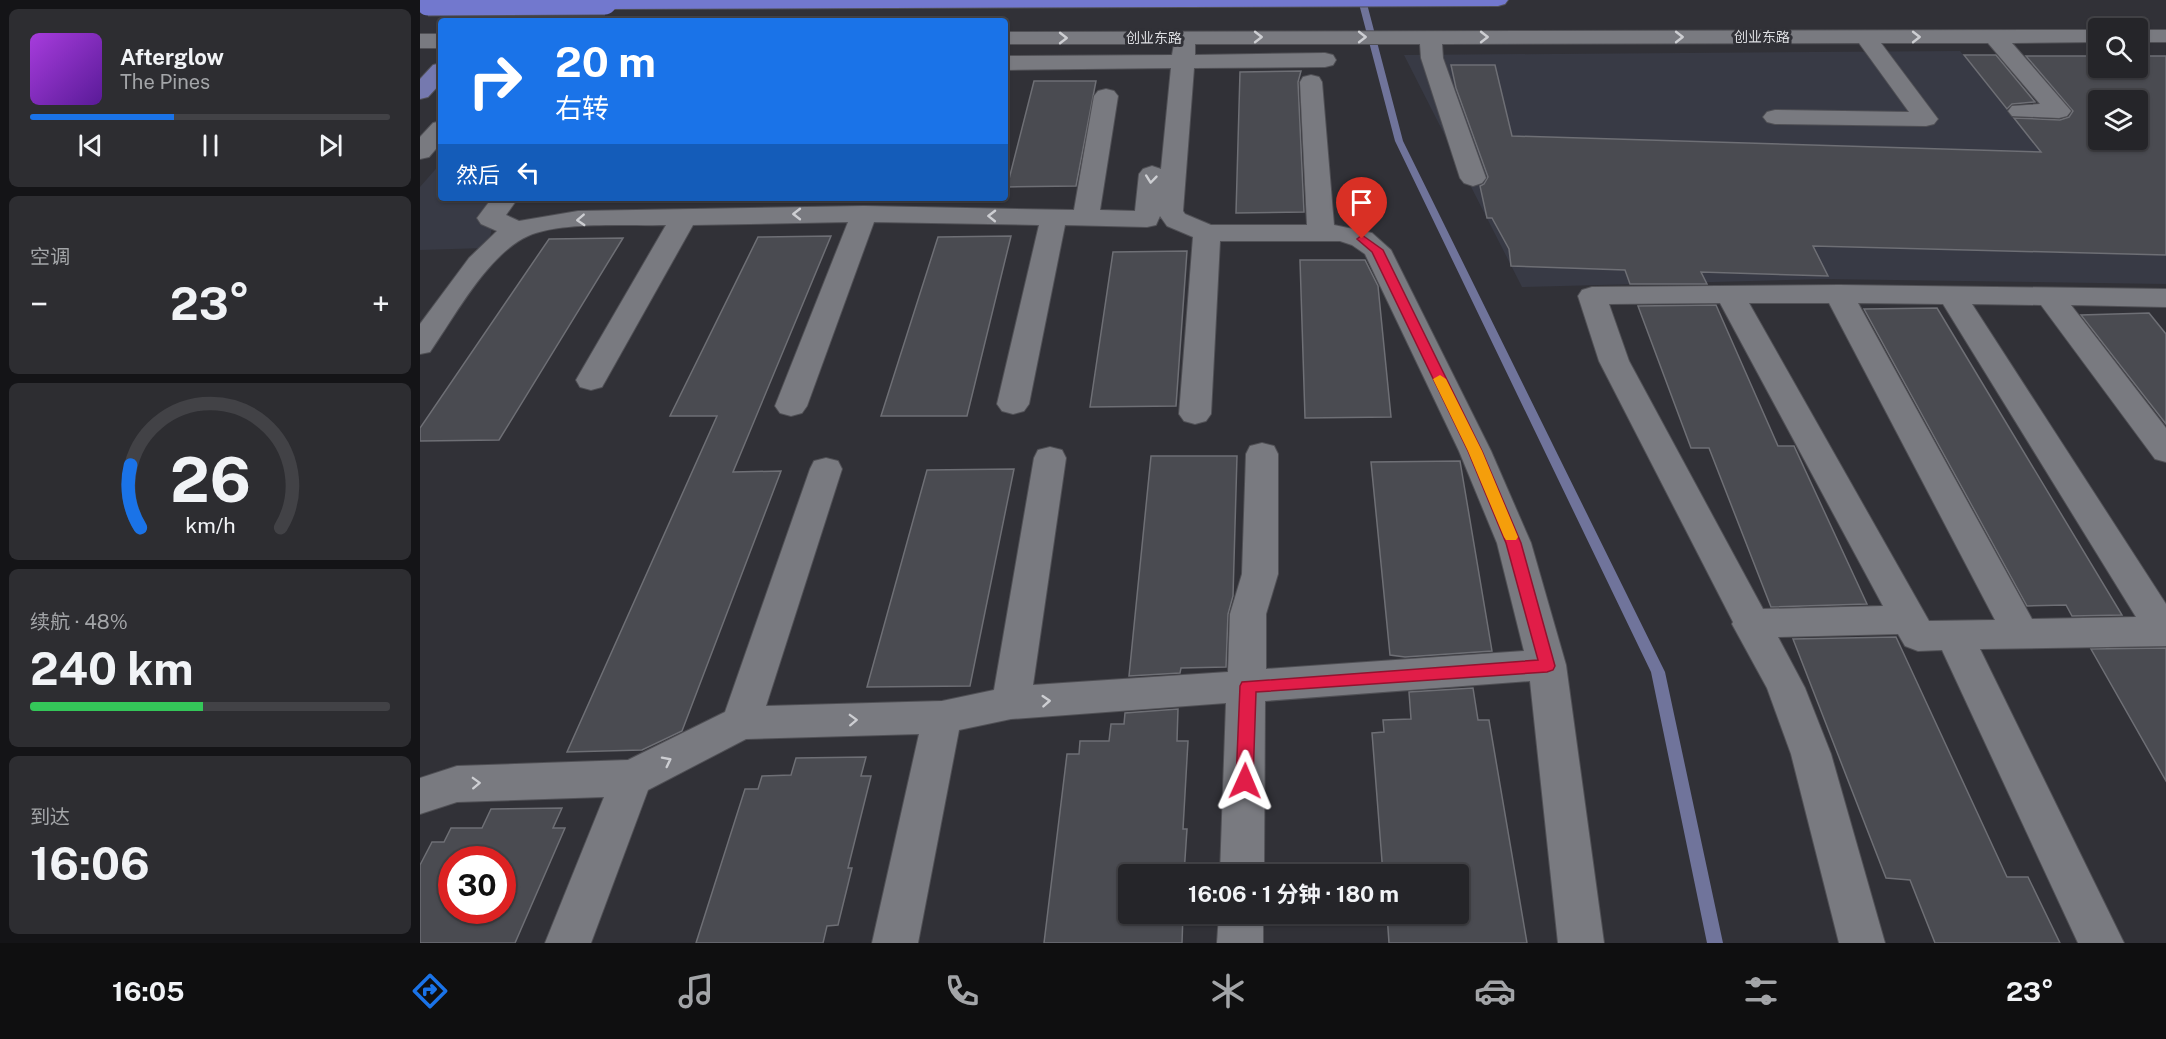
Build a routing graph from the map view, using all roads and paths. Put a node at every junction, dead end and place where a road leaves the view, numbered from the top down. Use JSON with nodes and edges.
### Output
{"nodes":[{"id":1,"x":505,"y":0,"type":"edge"},
{"id":2,"x":1420,"y":0,"type":"edge"},
{"id":3,"x":1498,"y":0,"type":"edge"},
{"id":4,"x":1304,"y":1,"type":"edge"},
{"id":5,"x":424,"y":4,"type":"edge"},
{"id":6,"x":489,"y":18,"type":"edge"},
{"id":7,"x":1994,"y":36,"type":"junction"},
{"id":8,"x":2088,"y":36,"type":"edge"},
{"id":9,"x":2148,"y":36,"type":"edge"},
{"id":10,"x":2166,"y":36,"type":"edge"},
{"id":11,"x":1428,"y":37,"type":"junction"},
{"id":12,"x":1866,"y":37,"type":"junction"},
{"id":13,"x":1008,"y":38,"type":"edge"},
{"id":14,"x":420,"y":41,"type":"edge"},
{"id":15,"x":438,"y":41,"type":"edge"},
{"id":16,"x":1174,"y":49,"type":"junction"},
{"id":17,"x":1325,"y":60,"type":"dead end"},
{"id":18,"x":1008,"y":63,"type":"edge"},
{"id":19,"x":438,"y":73,"type":"edge"},
{"id":20,"x":1311,"y":82,"type":"dead end"},
{"id":21,"x":420,"y":92,"type":"edge"},
{"id":22,"x":1106,"y":96,"type":"dead end"},
{"id":23,"x":2020,"y":111,"type":"dead end"},
{"id":24,"x":1775,"y":117,"type":"dead end"},
{"id":25,"x":438,"y":131,"type":"edge"},
{"id":26,"x":420,"y":152,"type":"edge"},
{"id":27,"x":1473,"y":178,"type":"dead end"},
{"id":28,"x":503,"y":201,"type":"edge"},
{"id":29,"x":954,"y":207,"type":"edge"},
{"id":30,"x":633,"y":208,"type":"edge"},
{"id":31,"x":862,"y":208,"type":"edge"},
{"id":32,"x":704,"y":210,"type":"edge"},
{"id":33,"x":1054,"y":217,"type":"junction"},
{"id":34,"x":1086,"y":218,"type":"junction"},
{"id":35,"x":1177,"y":224,"type":"junction"},
{"id":36,"x":517,"y":231,"type":"junction"},
{"id":37,"x":1321,"y":233,"type":"junction"},
{"id":38,"x":1839,"y":294,"type":"junction"},
{"id":39,"x":1730,"y":295,"type":"junction"},
{"id":40,"x":1952,"y":296,"type":"junction"},
{"id":41,"x":2049,"y":297,"type":"junction"},
{"id":42,"x":2164,"y":300,"type":"edge"},
{"id":43,"x":420,"y":345,"type":"edge"},
{"id":44,"x":591,"y":380,"type":"dead end"},
{"id":45,"x":1013,"y":404,"type":"dead end"},
{"id":46,"x":791,"y":406,"type":"dead end"},
{"id":47,"x":1195,"y":414,"type":"dead end"},
{"id":48,"x":2166,"y":451,"type":"edge"},
{"id":49,"x":1262,"y":454,"type":"dead end"},
{"id":50,"x":1050,"y":458,"type":"dead end"},
{"id":51,"x":826,"y":469,"type":"dead end"},
{"id":52,"x":1909,"y":619,"type":"junction"},
{"id":53,"x":1750,"y":624,"type":"junction"},
{"id":54,"x":2165,"y":631,"type":"edge"},
{"id":55,"x":2021,"y":634,"type":"junction"},
{"id":56,"x":1954,"y":635,"type":"junction"},
{"id":57,"x":1547,"y":666,"type":"junction"},
{"id":58,"x":1248,"y":686,"type":"junction"},
{"id":59,"x":1011,"y":703,"type":"junction"},
{"id":60,"x":942,"y":717,"type":"junction"},
{"id":61,"x":741,"y":723,"type":"junction"},
{"id":62,"x":632,"y":778,"type":"junction"},
{"id":63,"x":420,"y":796,"type":"edge"},
{"id":64,"x":1242,"y":864,"type":"edge"},
{"id":65,"x":1241,"y":924,"type":"edge"},
{"id":66,"x":568,"y":943,"type":"edge"},
{"id":67,"x":895,"y":943,"type":"edge"},
{"id":68,"x":1240,"y":943,"type":"edge"},
{"id":69,"x":1581,"y":943,"type":"edge"},
{"id":70,"x":1862,"y":943,"type":"edge"},
{"id":71,"x":2101,"y":943,"type":"edge"}],
"edges":[{"from":1,"to":6,"type":"main road"},
{"from":2,"to":3,"type":"highway"},
{"from":2,"to":4,"type":"highway"},
{"from":4,"to":5,"type":"highway","bridge":true},
{"from":7,"to":8,"type":"street","name":"创业东路"},
{"from":12,"to":7,"type":"street","name":"创业东路","one_way":true},
{"from":7,"to":23,"type":"street"},
{"from":9,"to":10,"type":"street"},
{"from":11,"to":12,"type":"street","name":"创业东路","one_way":true},
{"from":16,"to":11,"type":"street","name":"创业东路","one_way":true},
{"from":11,"to":27,"type":"street"},
{"from":12,"to":24,"type":"street"},
{"from":13,"to":16,"type":"street","name":"创业东路","one_way":true},
{"from":14,"to":15,"type":"street"},
{"from":16,"to":17,"type":"street"},
{"from":16,"to":18,"type":"street"},
{"from":16,"to":35,"type":"street"},
{"from":19,"to":21,"type":"main road"},
{"from":20,"to":37,"type":"street"},
{"from":22,"to":34,"type":"street"},
{"from":25,"to":26,"type":"street"},
{"from":28,"to":36,"type":"street"},
{"from":29,"to":31,"type":"street"},
{"from":33,"to":29,"type":"street","one_way":true},
{"from":30,"to":32,"type":"street"},
{"from":30,"to":36,"type":"street","one_way":true},
{"from":31,"to":32,"type":"street","one_way":true},
{"from":31,"to":46,"type":"street"},
{"from":32,"to":44,"type":"street"},
{"from":33,"to":34,"type":"street"},
{"from":33,"to":45,"type":"street"},
{"from":34,"to":35,"type":"street"},
{"from":35,"to":37,"type":"street"},
{"from":35,"to":47,"type":"street"},
{"from":36,"to":43,"type":"street"},
{"from":37,"to":57,"type":"street"},
{"from":38,"to":39,"type":"street"},
{"from":38,"to":40,"type":"street"},
{"from":38,"to":55,"type":"street"},
{"from":39,"to":52,"type":"street"},
{"from":39,"to":53,"type":"street"},
{"from":40,"to":41,"type":"street"},
{"from":40,"to":54,"type":"street"},
{"from":41,"to":42,"type":"street"},
{"from":41,"to":48,"type":"street"},
{"from":49,"to":58,"type":"street"},
{"from":50,"to":59,"type":"street"},
{"from":51,"to":61,"type":"street"},
{"from":52,"to":53,"type":"street"},
{"from":52,"to":56,"type":"street"},
{"from":53,"to":70,"type":"street"},
{"from":54,"to":55,"type":"street"},
{"from":55,"to":56,"type":"street"},
{"from":56,"to":71,"type":"street"},
{"from":57,"to":58,"type":"street"},
{"from":57,"to":69,"type":"street"},
{"from":59,"to":58,"type":"street","one_way":true},
{"from":58,"to":64,"type":"street"},
{"from":59,"to":60,"type":"street"},
{"from":61,"to":60,"type":"street","one_way":true},
{"from":60,"to":67,"type":"street"},
{"from":62,"to":61,"type":"street","one_way":true},
{"from":63,"to":62,"type":"street","one_way":true},
{"from":62,"to":66,"type":"street"},
{"from":65,"to":68,"type":"street"}]}
